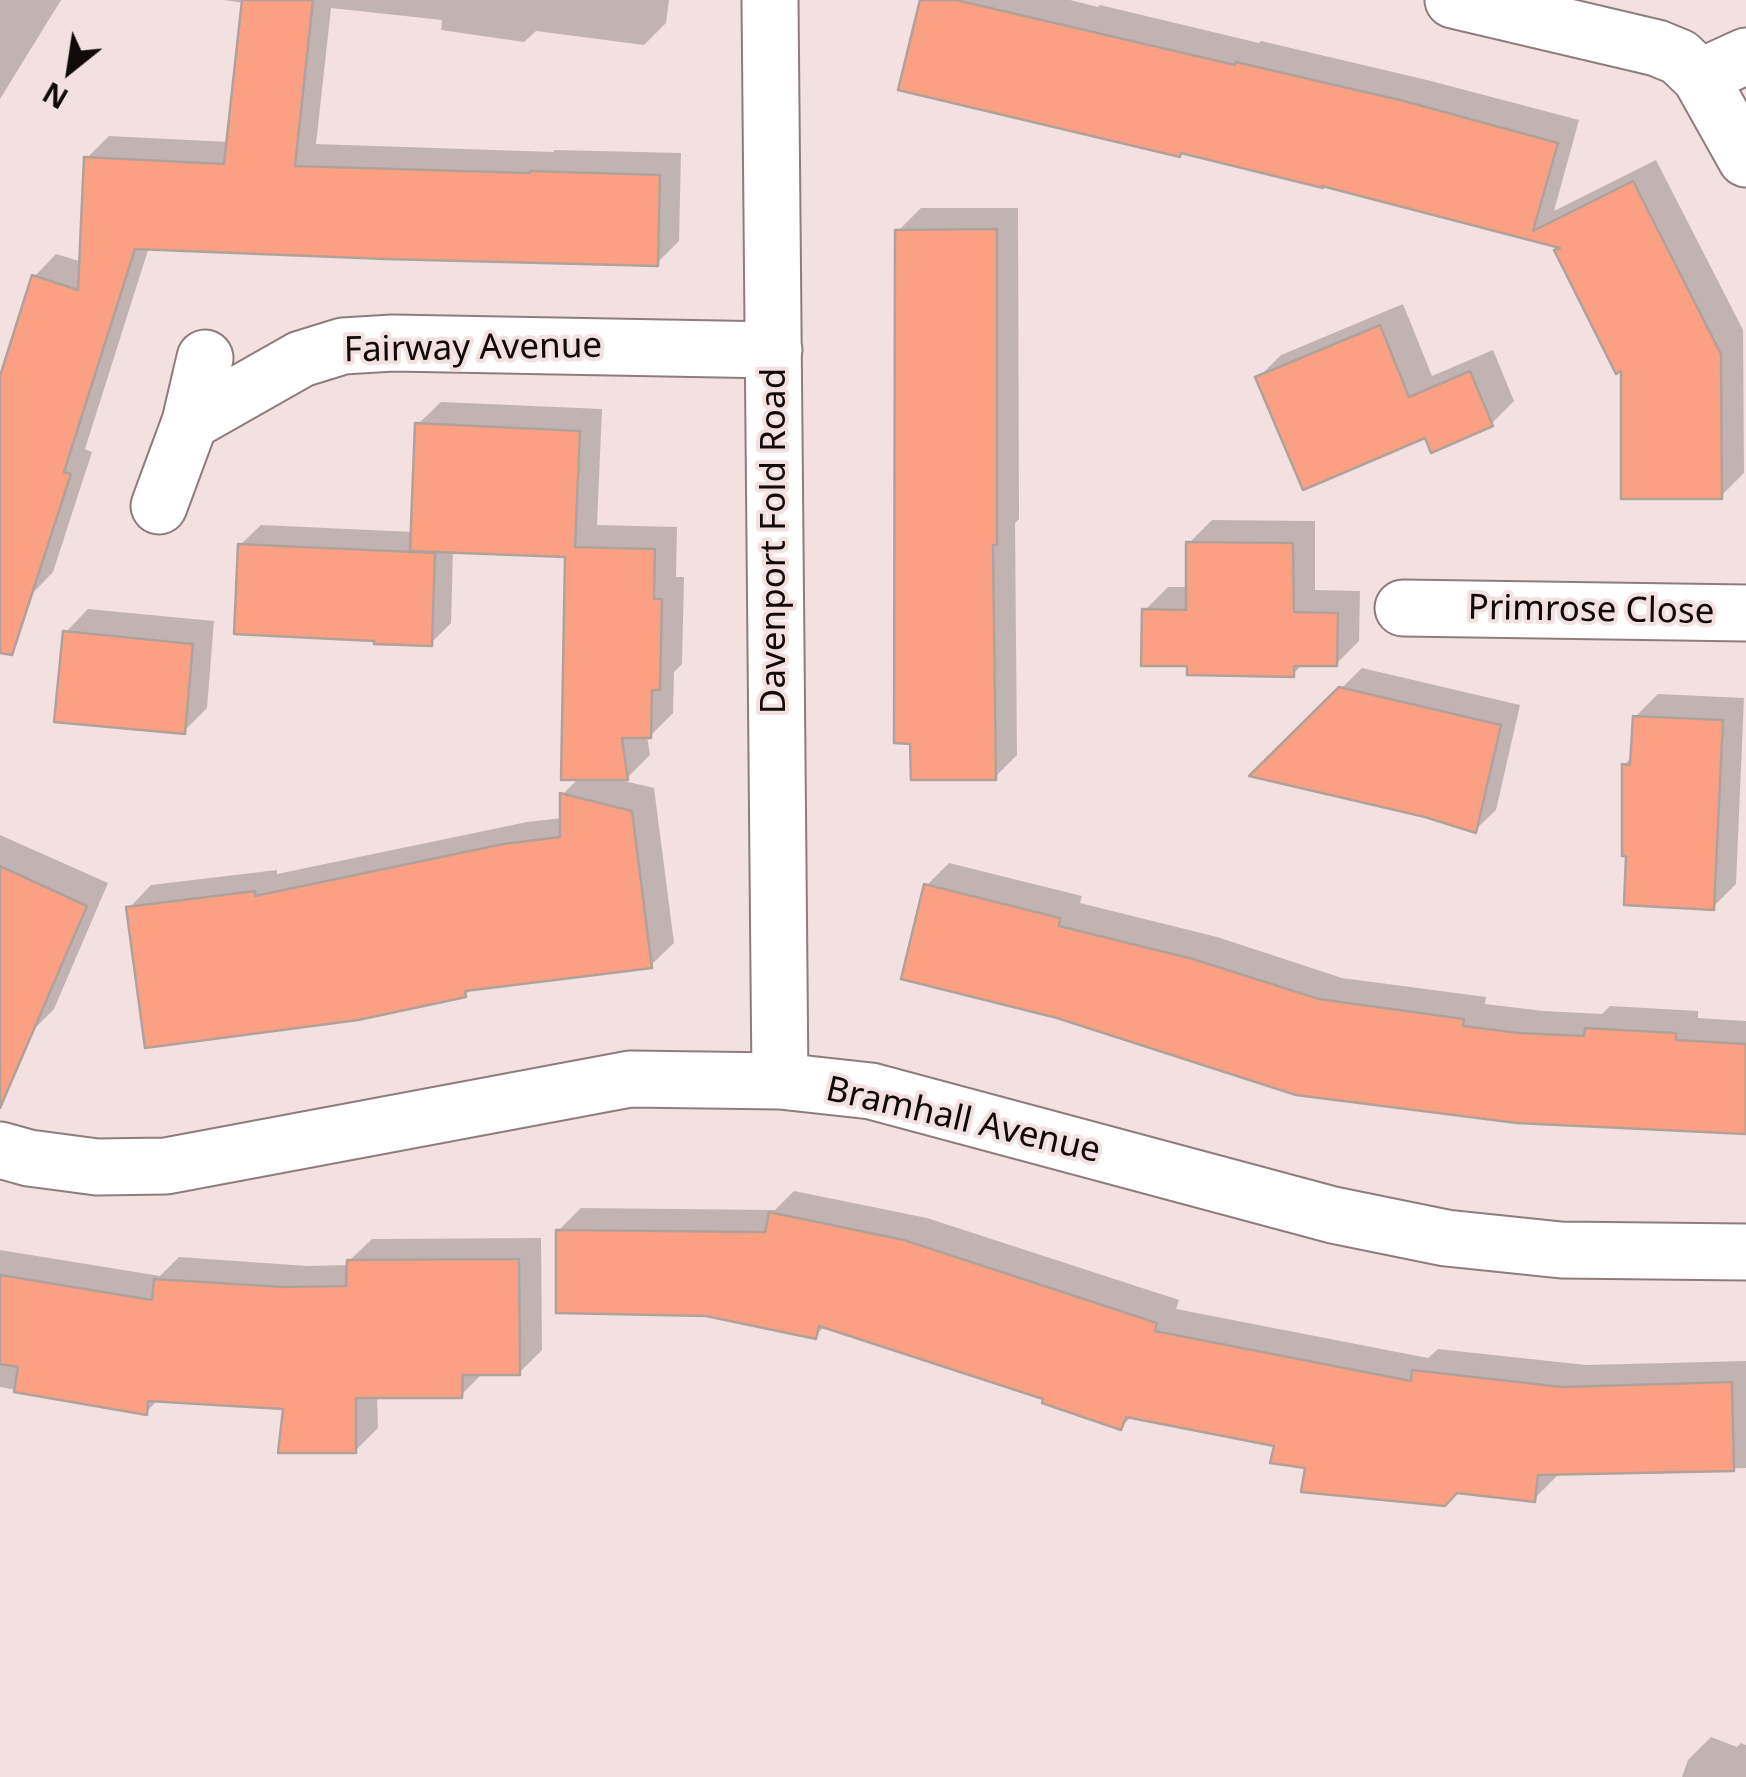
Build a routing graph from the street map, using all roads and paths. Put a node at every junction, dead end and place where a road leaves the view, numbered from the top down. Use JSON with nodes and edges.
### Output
{"nodes":[{"id":1,"x":770,"y":0,"type":"edge"},
{"id":2,"x":1453,"y":0,"type":"edge"},
{"id":3,"x":1723,"y":66,"type":"edge"},
{"id":4,"x":1746,"y":159,"type":"edge"},
{"id":5,"x":774,"y":350,"type":"junction"},
{"id":6,"x":205,"y":358,"type":"dead end"},
{"id":7,"x":190,"y":422,"type":"junction"},
{"id":8,"x":159,"y":506,"type":"dead end"},
{"id":9,"x":1426,"y":593,"type":"dead end"},
{"id":10,"x":1746,"y":613,"type":"edge"},
{"id":11,"x":780,"y":1082,"type":"junction"},
{"id":12,"x":0,"y":1150,"type":"edge"},
{"id":13,"x":1746,"y":1252,"type":"edge"}],
"edges":[{"from":1,"to":5,"type":"street","name":"Davenport Fold Road"},
{"from":2,"to":3,"type":"street"},
{"from":3,"to":4,"type":"street"},
{"from":5,"to":7,"type":"street","name":"Fairway Avenue"},
{"from":5,"to":11,"type":"street","name":"Davenport Fold Road"},
{"from":6,"to":7,"type":"street"},
{"from":7,"to":8,"type":"street"},
{"from":9,"to":10,"type":"street","name":"Primrose Close"},
{"from":11,"to":12,"type":"street","name":"Bramhall Avenue"},
{"from":11,"to":13,"type":"street","name":"Bramhall Avenue"}]}
